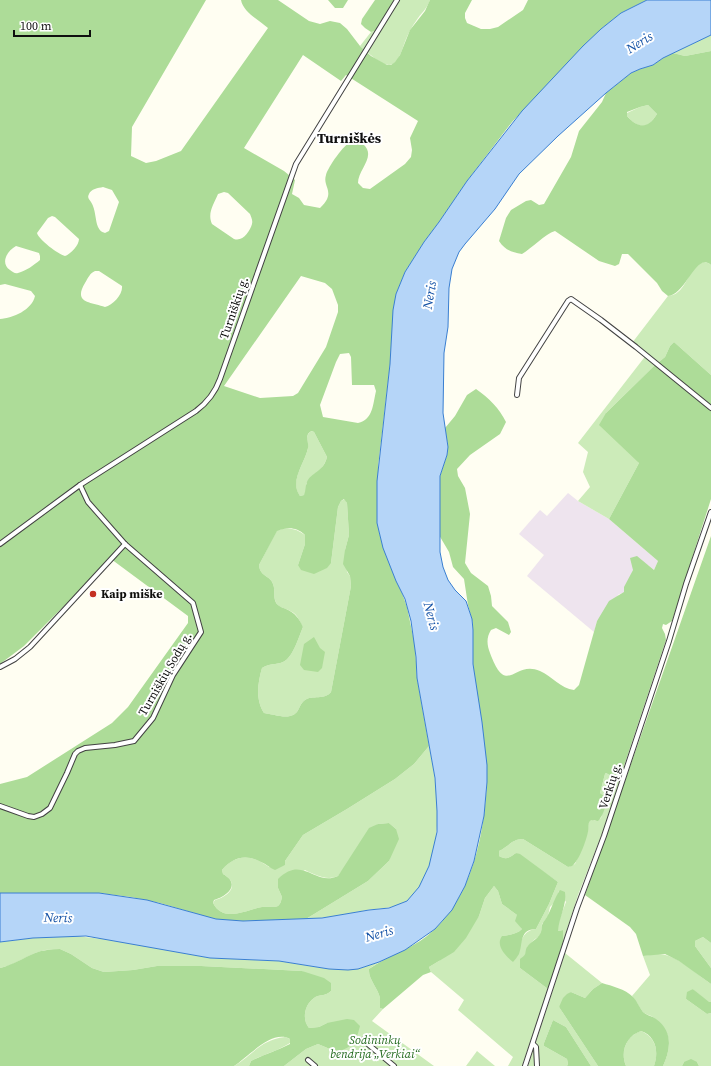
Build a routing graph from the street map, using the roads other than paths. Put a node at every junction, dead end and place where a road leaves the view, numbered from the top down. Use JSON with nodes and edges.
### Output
{"nodes":[{"id":1,"x":397,"y":0,"type":"edge"},
{"id":2,"x":517,"y":395,"type":"dead end"},
{"id":3,"x":711,"y":407,"type":"edge"},
{"id":4,"x":80,"y":485,"type":"junction"},
{"id":5,"x":711,"y":512,"type":"edge"},
{"id":6,"x":0,"y":544,"type":"edge"},
{"id":7,"x":125,"y":544,"type":"junction"},
{"id":8,"x":0,"y":667,"type":"edge"},
{"id":9,"x":0,"y":806,"type":"edge"},
{"id":10,"x":363,"y":1040,"type":"dead end"},
{"id":11,"x":533,"y":1044,"type":"junction"},
{"id":12,"x":308,"y":1060,"type":"dead end"},
{"id":13,"x":314,"y":1066,"type":"edge"},
{"id":14,"x":394,"y":1066,"type":"edge"},
{"id":15,"x":525,"y":1066,"type":"edge"},
{"id":16,"x":537,"y":1066,"type":"edge"}],
"edges":[{"from":1,"to":4,"type":"street","name":"Turniškių g."},
{"from":2,"to":3,"type":"street"},
{"from":4,"to":6,"type":"street","name":"Turniškių g."},
{"from":4,"to":7,"type":"street","name":"Turniškių Sodų g."},
{"from":5,"to":11,"type":"street","name":"Verkių g."},
{"from":7,"to":8,"type":"street"},
{"from":7,"to":9,"type":"street","name":"Turniškių Sodų g."},
{"from":10,"to":14,"type":"street"},
{"from":11,"to":15,"type":"street","name":"Verkių g."},
{"from":11,"to":16,"type":"street"},
{"from":12,"to":13,"type":"street"}]}
